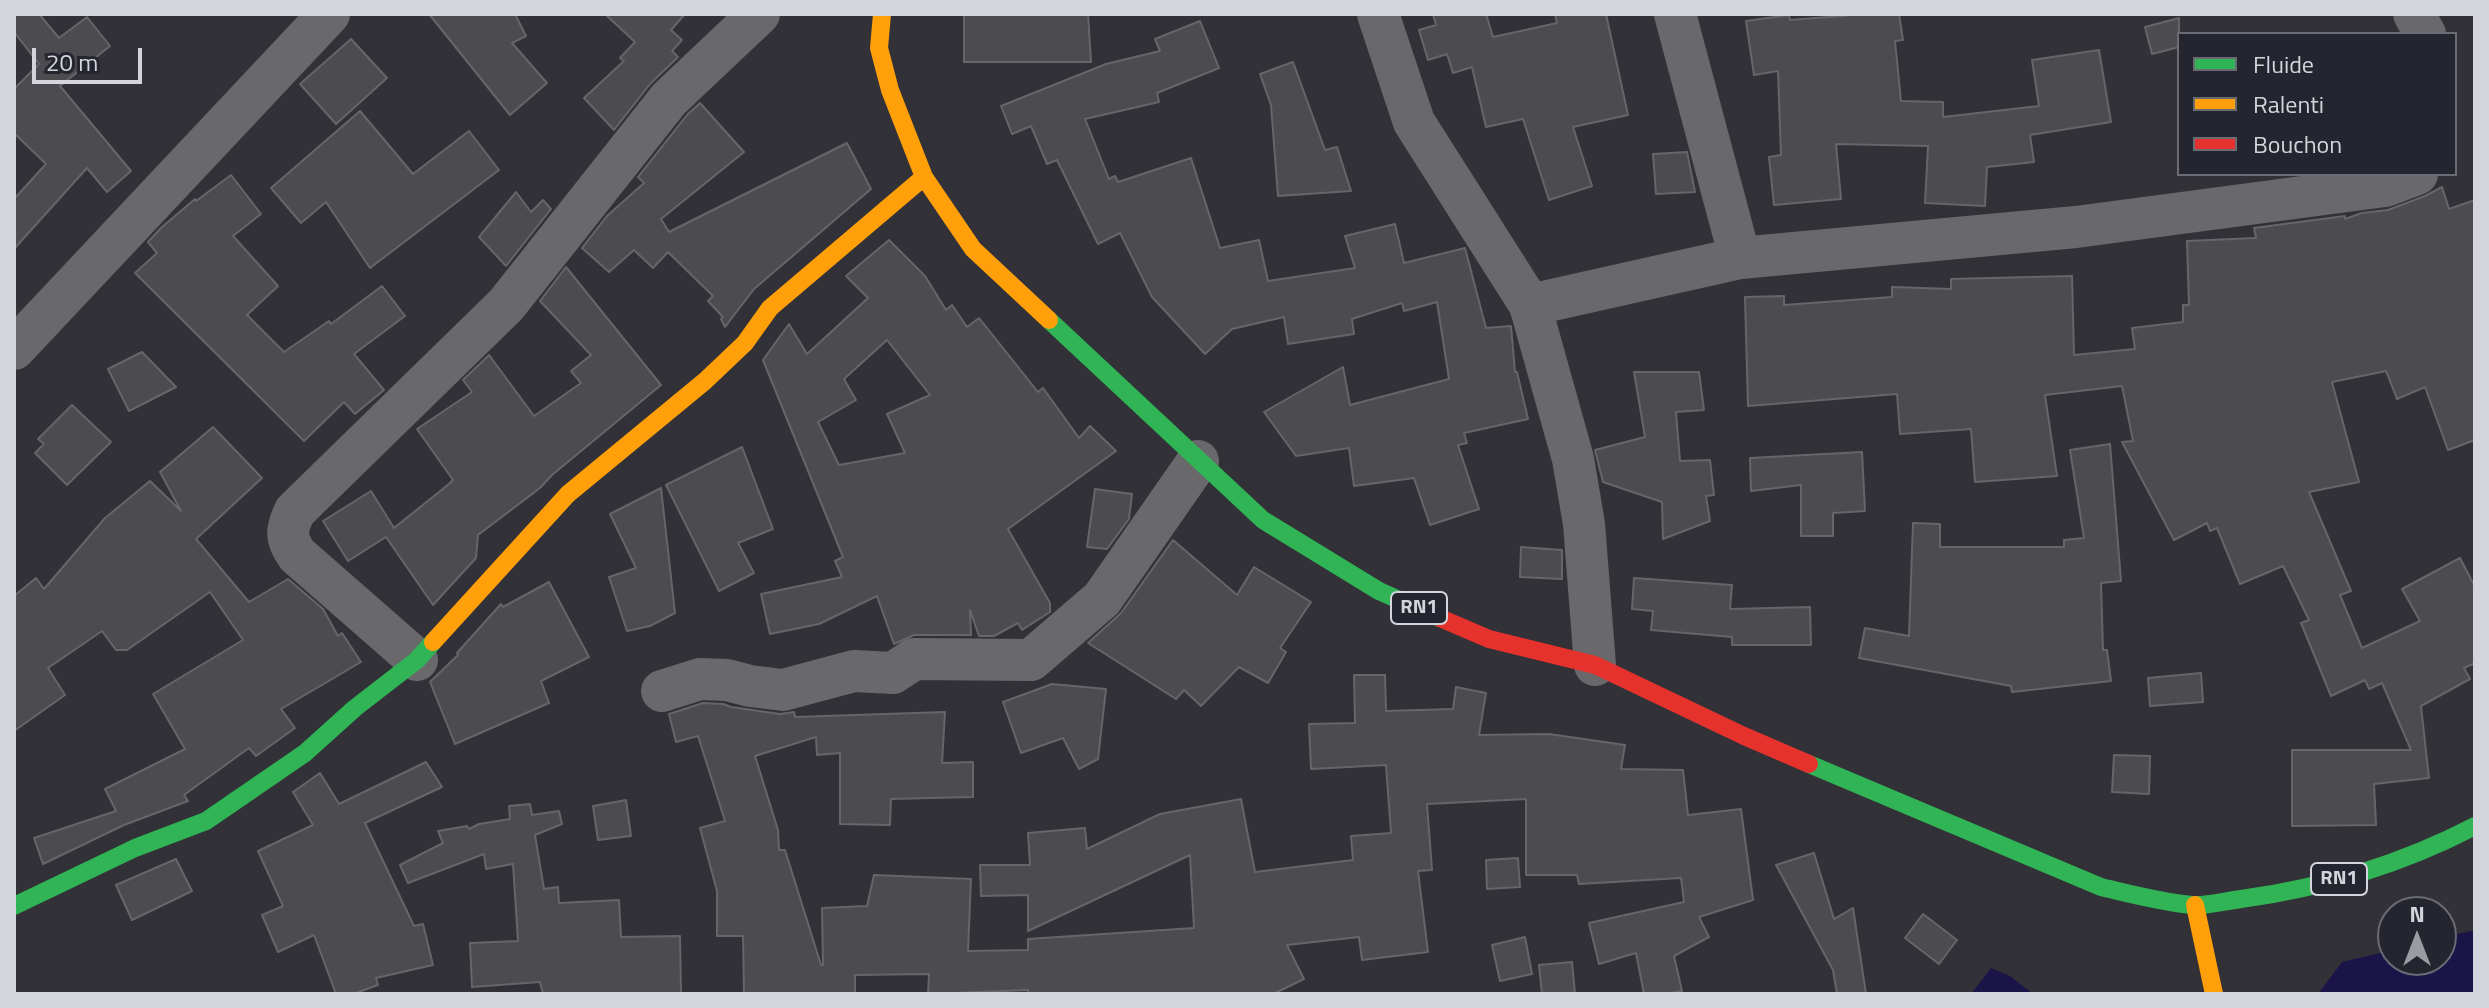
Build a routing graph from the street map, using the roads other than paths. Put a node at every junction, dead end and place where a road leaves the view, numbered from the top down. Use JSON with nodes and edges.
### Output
{"nodes":[{"id":1,"x":329,"y":14,"type":"edge"},
{"id":2,"x":759,"y":14,"type":"edge"},
{"id":3,"x":882,"y":14,"type":"edge"},
{"id":4,"x":1378,"y":14,"type":"edge"},
{"id":5,"x":1675,"y":14,"type":"edge"},
{"id":6,"x":2414,"y":14,"type":"edge"},
{"id":7,"x":2424,"y":32,"type":"edge"},
{"id":8,"x":2412,"y":176,"type":"edge"},
{"id":9,"x":924,"y":177,"type":"junction"},
{"id":10,"x":1740,"y":258,"type":"junction"},
{"id":11,"x":1530,"y":305,"type":"junction"},
{"id":12,"x":14,"y":349,"type":"edge"},
{"id":13,"x":1198,"y":461,"type":"junction"},
{"id":14,"x":417,"y":660,"type":"junction"},
{"id":15,"x":1595,"y":665,"type":"junction"},
{"id":16,"x":662,"y":691,"type":"dead end"},
{"id":17,"x":2475,"y":826,"type":"edge"},
{"id":18,"x":2195,"y":905,"type":"junction"},
{"id":19,"x":14,"y":906,"type":"edge"},
{"id":20,"x":2214,"y":994,"type":"edge"}],
"edges":[{"from":1,"to":12,"type":"street"},
{"from":2,"to":14,"type":"street"},
{"from":3,"to":9,"type":"main road","number":"RN1"},
{"from":4,"to":11,"type":"street"},
{"from":5,"to":10,"type":"street"},
{"from":6,"to":7,"type":"street"},
{"from":8,"to":10,"type":"street"},
{"from":9,"to":13,"type":"main road","number":"RN1"},
{"from":9,"to":14,"type":"main road"},
{"from":10,"to":11,"type":"street"},
{"from":11,"to":15,"type":"street"},
{"from":13,"to":15,"type":"main road","number":"RN1"},
{"from":13,"to":16,"type":"street"},
{"from":14,"to":19,"type":"main road"},
{"from":15,"to":18,"type":"main road","number":"RN1"},
{"from":17,"to":18,"type":"main road","number":"RN1"},
{"from":18,"to":20,"type":"main road"}]}
